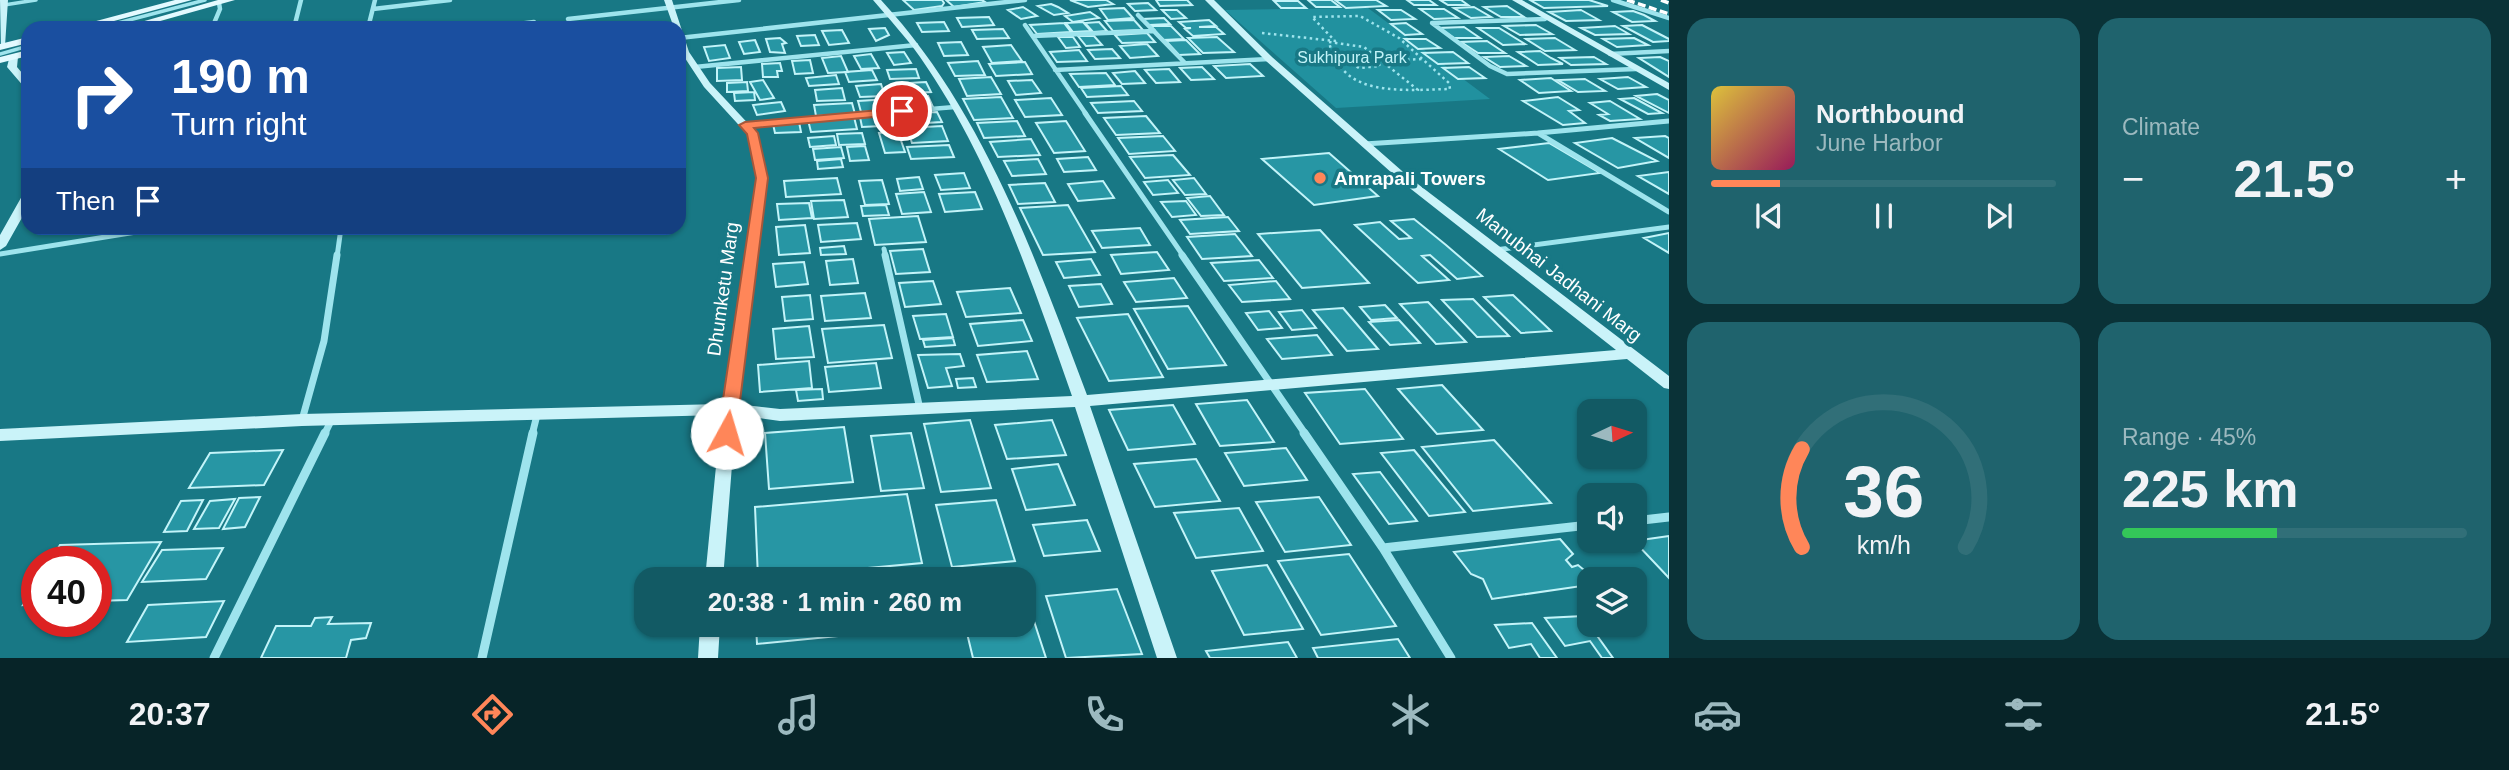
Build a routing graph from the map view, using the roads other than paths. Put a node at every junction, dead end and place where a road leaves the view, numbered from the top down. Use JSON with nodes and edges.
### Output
{"nodes":[{"id":1,"x":36,"y":0,"type":"edge"},
{"id":2,"x":187,"y":0,"type":"edge"},
{"id":3,"x":205,"y":0,"type":"edge"},
{"id":4,"x":230,"y":0,"type":"edge"},
{"id":5,"x":301,"y":0,"type":"edge"},
{"id":6,"x":375,"y":0,"type":"edge"},
{"id":7,"x":450,"y":0,"type":"edge"},
{"id":8,"x":739,"y":0,"type":"edge"},
{"id":9,"x":877,"y":0,"type":"edge"},
{"id":10,"x":1025,"y":0,"type":"edge"},
{"id":11,"x":1209,"y":0,"type":"edge"},
{"id":12,"x":1516,"y":0,"type":"edge"},
{"id":13,"x":1613,"y":0,"type":"edge"},
{"id":14,"x":3,"y":2,"type":"edge"},
{"id":15,"x":158,"y":3,"type":"edge"},
{"id":16,"x":219,"y":3,"type":"junction"},
{"id":17,"x":670,"y":4,"type":"edge"},
{"id":18,"x":373,"y":9,"type":"junction"},
{"id":19,"x":1138,"y":15,"type":"dead end"},
{"id":20,"x":893,"y":16,"type":"junction"},
{"id":21,"x":1669,"y":18,"type":"edge"},
{"id":22,"x":568,"y":19,"type":"dead end"},
{"id":23,"x":1545,"y":19,"type":"junction"},
{"id":24,"x":98,"y":21,"type":"edge"},
{"id":25,"x":126,"y":21,"type":"edge"},
{"id":26,"x":151,"y":21,"type":"edge"},
{"id":27,"x":215,"y":21,"type":"edge"},
{"id":28,"x":296,"y":21,"type":"edge"},
{"id":29,"x":370,"y":21,"type":"edge"},
{"id":30,"x":675,"y":21,"type":"edge"},
{"id":31,"x":1025,"y":25,"type":"dead end"},
{"id":32,"x":1154,"y":31,"type":"junction"},
{"id":33,"x":686,"y":33,"type":"edge"},
{"id":34,"x":1033,"y":36,"type":"junction"},
{"id":35,"x":21,"y":42,"type":"edge"},
{"id":36,"x":916,"y":45,"type":"junction"},
{"id":37,"x":21,"y":47,"type":"edge"},
{"id":38,"x":686,"y":48,"type":"edge"},
{"id":39,"x":0,"y":49,"type":"edge"},
{"id":40,"x":1669,"y":51,"type":"edge"},
{"id":41,"x":1609,"y":54,"type":"junction"},
{"id":42,"x":21,"y":55,"type":"edge"},
{"id":43,"x":13,"y":57,"type":"junction"},
{"id":44,"x":1269,"y":59,"type":"junction"},
{"id":45,"x":0,"y":60,"type":"edge"},
{"id":46,"x":1185,"y":63,"type":"junction"},
{"id":47,"x":695,"y":67,"type":"junction"},
{"id":48,"x":1055,"y":69,"type":"junction"},
{"id":49,"x":1636,"y":69,"type":"junction"},
{"id":50,"x":21,"y":78,"type":"edge"},
{"id":51,"x":1669,"y":87,"type":"edge"},
{"id":52,"x":955,"y":107,"type":"junction"},
{"id":53,"x":1669,"y":121,"type":"edge"},
{"id":54,"x":745,"y":125,"type":"junction"},
{"id":55,"x":1538,"y":133,"type":"junction"},
{"id":56,"x":1364,"y":144,"type":"junction"},
{"id":57,"x":21,"y":208,"type":"edge"},
{"id":58,"x":1669,"y":212,"type":"edge"},
{"id":59,"x":1669,"y":227,"type":"edge"},
{"id":60,"x":118,"y":235,"type":"edge"},
{"id":61,"x":340,"y":235,"type":"edge"},
{"id":62,"x":0,"y":246,"type":"edge"},
{"id":63,"x":884,"y":249,"type":"dead end"},
{"id":64,"x":1495,"y":250,"type":"junction"},
{"id":65,"x":0,"y":254,"type":"edge"},
{"id":66,"x":1630,"y":354,"type":"junction"},
{"id":67,"x":1666,"y":379,"type":"edge"},
{"id":68,"x":1269,"y":384,"type":"junction"},
{"id":69,"x":1082,"y":401,"type":"junction"},
{"id":70,"x":729,"y":409,"type":"junction"},
{"id":71,"x":920,"y":409,"type":"junction"},
{"id":72,"x":537,"y":415,"type":"junction"},
{"id":73,"x":332,"y":419,"type":"junction"},
{"id":74,"x":302,"y":420,"type":"junction"},
{"id":75,"x":0,"y":435,"type":"edge"},
{"id":76,"x":1669,"y":517,"type":"edge"},
{"id":77,"x":1647,"y":520,"type":"edge"},
{"id":78,"x":1577,"y":527,"type":"edge"},
{"id":79,"x":1383,"y":548,"type":"junction"},
{"id":80,"x":715,"y":567,"type":"edge"},
{"id":81,"x":709,"y":637,"type":"edge"},
{"id":82,"x":214,"y":658,"type":"edge"},
{"id":83,"x":482,"y":658,"type":"edge"},
{"id":84,"x":708,"y":658,"type":"edge"},
{"id":85,"x":1167,"y":658,"type":"edge"},
{"id":86,"x":1451,"y":658,"type":"edge"}],
"edges":[{"from":1,"to":14,"type":"lane"},
{"from":2,"to":15,"type":"main road"},
{"from":3,"to":25,"type":"lane"},
{"from":4,"to":16,"type":"main road"},
{"from":5,"to":28,"type":"street"},
{"from":6,"to":18,"type":"street"},
{"from":7,"to":18,"type":"street"},
{"from":8,"to":17,"type":"street"},
{"from":9,"to":20,"type":"street"},
{"from":10,"to":20,"type":"street"},
{"from":11,"to":44,"type":"street","name":"Manubhai Jadhani Marg"},
{"from":12,"to":23,"type":"street"},
{"from":13,"to":21,"type":"street"},
{"from":14,"to":39,"type":"street"},
{"from":15,"to":24,"type":"main road"},
{"from":16,"to":26,"type":"main road"},
{"from":16,"to":27,"type":"street"},
{"from":17,"to":22,"type":"street"},
{"from":17,"to":30,"type":"street","name":"Dhumketu Marg"},
{"from":18,"to":29,"type":"street"},
{"from":19,"to":32,"type":"street"},
{"from":20,"to":33,"type":"street"},
{"from":20,"to":36,"type":"street"},
{"from":23,"to":41,"type":"street"},
{"from":23,"to":49,"type":"street"},
{"from":31,"to":34,"type":"street"},
{"from":32,"to":34,"type":"street"},
{"from":32,"to":46,"type":"street"},
{"from":34,"to":48,"type":"street"},
{"from":35,"to":39,"type":"main road"},
{"from":36,"to":47,"type":"street"},
{"from":36,"to":52,"type":"street"},
{"from":37,"to":39,"type":"lane"},
{"from":38,"to":47,"type":"street","name":"Dhumketu Marg"},
{"from":40,"to":41,"type":"street"},
{"from":41,"to":49,"type":"street"},
{"from":42,"to":43,"type":"main road"},
{"from":43,"to":45,"type":"main road"},
{"from":43,"to":50,"type":"street"},
{"from":44,"to":46,"type":"street"},
{"from":44,"to":56,"type":"street","name":"Manubhai Jadhani Marg"},
{"from":46,"to":48,"type":"street"},
{"from":47,"to":54,"type":"street","name":"Dhumketu Marg"},
{"from":48,"to":68,"type":"street"},
{"from":49,"to":51,"type":"street"},
{"from":52,"to":54,"type":"street"},
{"from":52,"to":69,"type":"street"},
{"from":53,"to":55,"type":"street"},
{"from":54,"to":70,"type":"street","name":"Dhumketu Marg"},
{"from":55,"to":56,"type":"street"},
{"from":55,"to":58,"type":"street"},
{"from":56,"to":64,"type":"street","name":"Manubhai Jadhani Marg"},
{"from":57,"to":62,"type":"street"},
{"from":59,"to":64,"type":"street"},
{"from":60,"to":65,"type":"street"},
{"from":61,"to":74,"type":"street"},
{"from":63,"to":71,"type":"street"},
{"from":64,"to":66,"type":"street","name":"Manubhai Jadhani Marg"},
{"from":66,"to":67,"type":"street","name":"Manubhai Jadhani Marg"},
{"from":66,"to":68,"type":"street"},
{"from":68,"to":69,"type":"street"},
{"from":68,"to":79,"type":"street"},
{"from":69,"to":71,"type":"street"},
{"from":69,"to":85,"type":"street"},
{"from":70,"to":71,"type":"street"},
{"from":70,"to":72,"type":"street"},
{"from":70,"to":80,"type":"street","name":"Dhumketu Marg"},
{"from":72,"to":73,"type":"street"},
{"from":72,"to":83,"type":"street"},
{"from":73,"to":74,"type":"street"},
{"from":73,"to":82,"type":"street"},
{"from":74,"to":75,"type":"street"},
{"from":76,"to":77,"type":"street"},
{"from":78,"to":79,"type":"street"},
{"from":79,"to":86,"type":"street"},
{"from":81,"to":84,"type":"street"}]}
